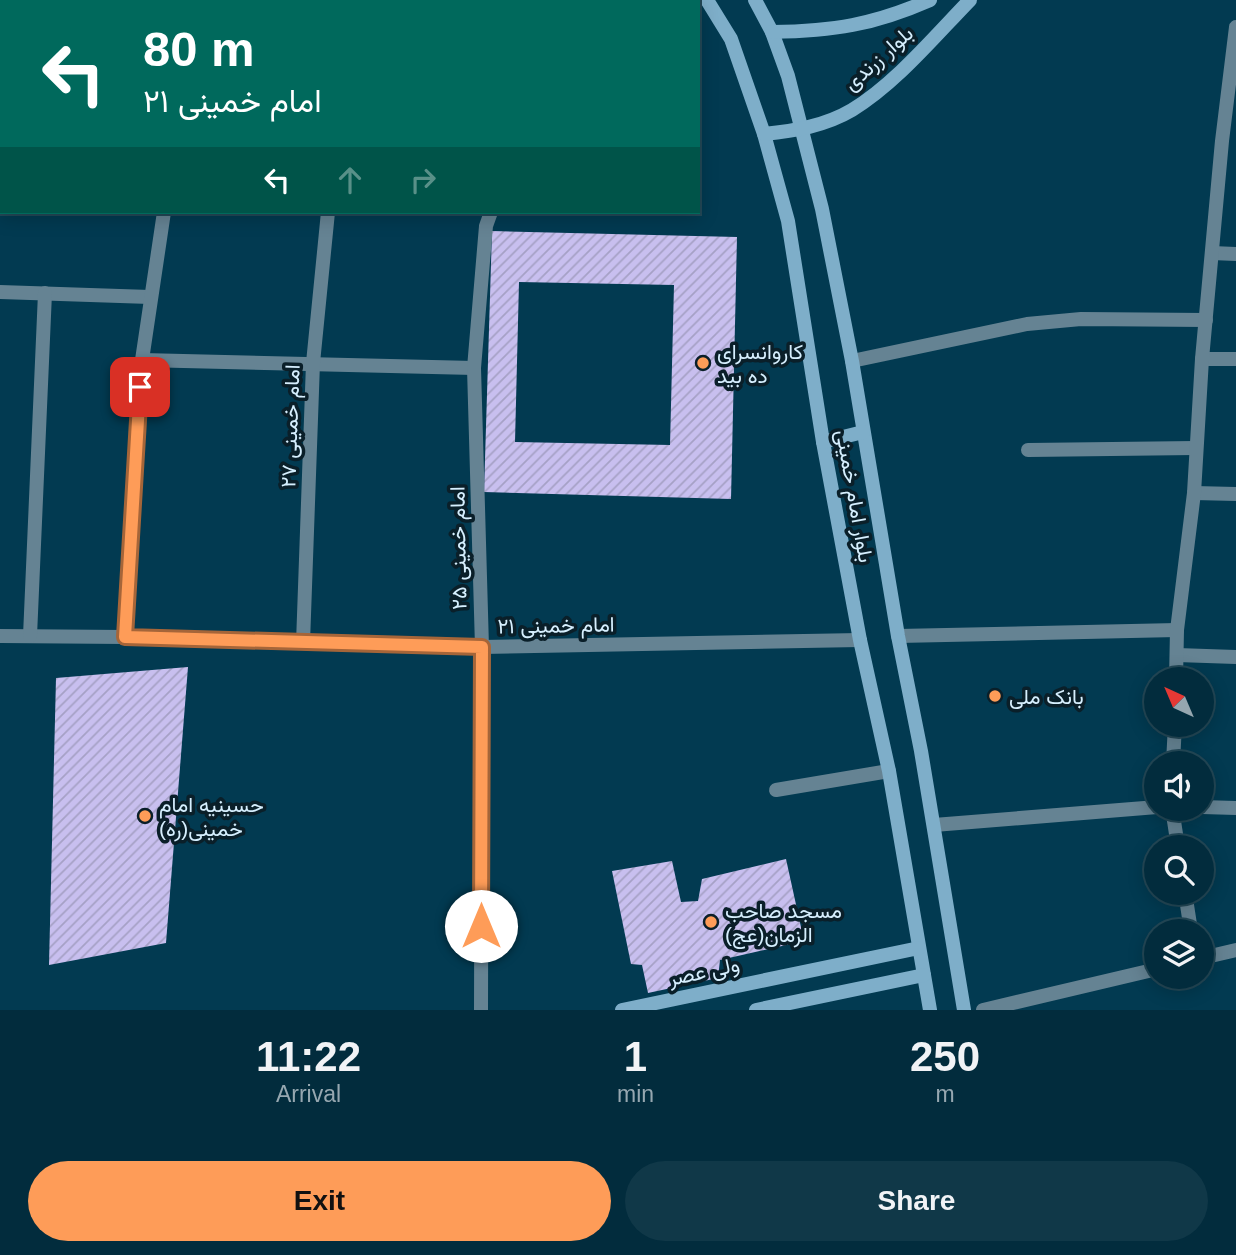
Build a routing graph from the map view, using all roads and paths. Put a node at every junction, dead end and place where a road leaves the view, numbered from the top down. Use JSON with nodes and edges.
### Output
{"nodes":[{"id":1,"x":707,"y":0,"type":"edge"},
{"id":2,"x":755,"y":0,"type":"edge"},
{"id":3,"x":930,"y":0,"type":"edge"},
{"id":4,"x":970,"y":0,"type":"edge"},
{"id":5,"x":1236,"y":27,"type":"edge"},
{"id":6,"x":772,"y":32,"type":"junction"},
{"id":7,"x":802,"y":130,"type":"junction"},
{"id":8,"x":764,"y":134,"type":"junction"},
{"id":9,"x":1229,"y":141,"type":"edge"},
{"id":10,"x":164,"y":214,"type":"edge"},
{"id":11,"x":328,"y":214,"type":"edge"},
{"id":12,"x":490,"y":214,"type":"edge"},
{"id":13,"x":1212,"y":253,"type":"junction"},
{"id":14,"x":1236,"y":254,"type":"edge"},
{"id":15,"x":0,"y":292,"type":"edge"},
{"id":16,"x":45,"y":293,"type":"junction"},
{"id":17,"x":150,"y":297,"type":"junction"},
{"id":18,"x":1206,"y":320,"type":"junction"},
{"id":19,"x":1202,"y":359,"type":"junction"},
{"id":20,"x":1236,"y":359,"type":"edge"},
{"id":21,"x":142,"y":360,"type":"junction"},
{"id":22,"x":852,"y":361,"type":"junction"},
{"id":23,"x":313,"y":363,"type":"junction"},
{"id":24,"x":474,"y":368,"type":"junction"},
{"id":25,"x":863,"y":432,"type":"junction"},
{"id":26,"x":823,"y":442,"type":"junction"},
{"id":27,"x":1195,"y":448,"type":"junction"},
{"id":28,"x":1028,"y":450,"type":"dead end"},
{"id":29,"x":1194,"y":493,"type":"junction"},
{"id":30,"x":1236,"y":494,"type":"edge"},
{"id":31,"x":1177,"y":630,"type":"junction"},
{"id":32,"x":0,"y":636,"type":"edge"},
{"id":33,"x":30,"y":636,"type":"junction"},
{"id":34,"x":898,"y":636,"type":"junction"},
{"id":35,"x":125,"y":637,"type":"junction"},
{"id":36,"x":860,"y":640,"type":"junction"},
{"id":37,"x":303,"y":643,"type":"junction"},
{"id":38,"x":482,"y":647,"type":"junction"},
{"id":39,"x":1177,"y":655,"type":"junction"},
{"id":40,"x":1236,"y":657,"type":"edge"},
{"id":41,"x":1176,"y":667,"type":"edge"},
{"id":42,"x":889,"y":771,"type":"junction"},
{"id":43,"x":776,"y":789,"type":"dead end"},
{"id":44,"x":1214,"y":807,"type":"edge"},
{"id":45,"x":1144,"y":808,"type":"edge"},
{"id":46,"x":1236,"y":808,"type":"edge"},
{"id":47,"x":934,"y":825,"type":"junction"},
{"id":48,"x":919,"y":948,"type":"junction"},
{"id":49,"x":1236,"y":950,"type":"edge"},
{"id":50,"x":1214,"y":955,"type":"edge"},
{"id":51,"x":1144,"y":972,"type":"edge"},
{"id":52,"x":924,"y":975,"type":"junction"},
{"id":53,"x":481,"y":1010,"type":"edge"},
{"id":54,"x":622,"y":1010,"type":"edge"},
{"id":55,"x":756,"y":1010,"type":"edge"},
{"id":56,"x":930,"y":1010,"type":"edge"},
{"id":57,"x":964,"y":1010,"type":"edge"},
{"id":58,"x":983,"y":1010,"type":"edge"}],
"edges":[{"from":1,"to":8,"type":"main road","name":"بلوار امام خمینی"},
{"from":2,"to":6,"type":"main road","name":"بلوار امام خمینی"},
{"from":3,"to":6,"type":"main road","name":"بلوار زرندی"},
{"from":4,"to":7,"type":"main road","name":"بلوار زرندی"},
{"from":5,"to":9,"type":"street"},
{"from":6,"to":7,"type":"main road","name":"بلوار امام خمینی"},
{"from":7,"to":8,"type":"main road","name":"بلوار زرندی"},
{"from":7,"to":22,"type":"main road","name":"بلوار امام خمینی"},
{"from":8,"to":26,"type":"main road","name":"بلوار امام خمینی"},
{"from":9,"to":13,"type":"street"},
{"from":10,"to":17,"type":"street"},
{"from":11,"to":23,"type":"street","name":"امام خمینی ۲۷"},
{"from":12,"to":24,"type":"street","name":"امام خمینی ۲۵"},
{"from":13,"to":14,"type":"street"},
{"from":13,"to":18,"type":"street"},
{"from":15,"to":16,"type":"street"},
{"from":16,"to":17,"type":"street"},
{"from":16,"to":33,"type":"street"},
{"from":17,"to":21,"type":"street"},
{"from":18,"to":19,"type":"street"},
{"from":18,"to":22,"type":"street"},
{"from":19,"to":20,"type":"street"},
{"from":19,"to":27,"type":"street"},
{"from":21,"to":23,"type":"street"},
{"from":21,"to":35,"type":"street"},
{"from":22,"to":25,"type":"main road","name":"بلوار امام خمینی"},
{"from":23,"to":24,"type":"street"},
{"from":23,"to":37,"type":"street","name":"امام خمینی ۲۷"},
{"from":24,"to":38,"type":"street","name":"امام خمینی ۲۵"},
{"from":25,"to":26,"type":"main road"},
{"from":25,"to":34,"type":"main road","name":"بلوار امام خمینی"},
{"from":26,"to":36,"type":"main road","name":"بلوار امام خمینی"},
{"from":27,"to":28,"type":"street"},
{"from":27,"to":29,"type":"street"},
{"from":29,"to":30,"type":"street"},
{"from":29,"to":31,"type":"street"},
{"from":31,"to":34,"type":"street"},
{"from":31,"to":39,"type":"street"},
{"from":32,"to":33,"type":"street","name":"امام خمینی ۲۱"},
{"from":33,"to":35,"type":"street","name":"امام خمینی ۲۱"},
{"from":34,"to":47,"type":"main road","name":"بلوار امام خمینی"},
{"from":35,"to":37,"type":"street","name":"امام خمینی ۲۱"},
{"from":36,"to":38,"type":"street","name":"امام خمینی ۲۱"},
{"from":36,"to":42,"type":"main road","name":"بلوار امام خمینی"},
{"from":37,"to":38,"type":"street","name":"امام خمینی ۲۱"},
{"from":38,"to":53,"type":"street","name":"امام خمینی ۲۵"},
{"from":39,"to":40,"type":"street"},
{"from":39,"to":41,"type":"street"},
{"from":42,"to":43,"type":"street"},
{"from":42,"to":48,"type":"main road","name":"بلوار امام خمینی"},
{"from":44,"to":46,"type":"street"},
{"from":45,"to":47,"type":"street"},
{"from":47,"to":57,"type":"main road","name":"بلوار امام خمینی"},
{"from":48,"to":52,"type":"main road","name":"بلوار امام خمینی"},
{"from":48,"to":54,"type":"main road","name":"ولی عصر"},
{"from":49,"to":50,"type":"street"},
{"from":51,"to":58,"type":"street"},
{"from":52,"to":55,"type":"main road"},
{"from":52,"to":56,"type":"main road","name":"بلوار امام خمینی"}]}
